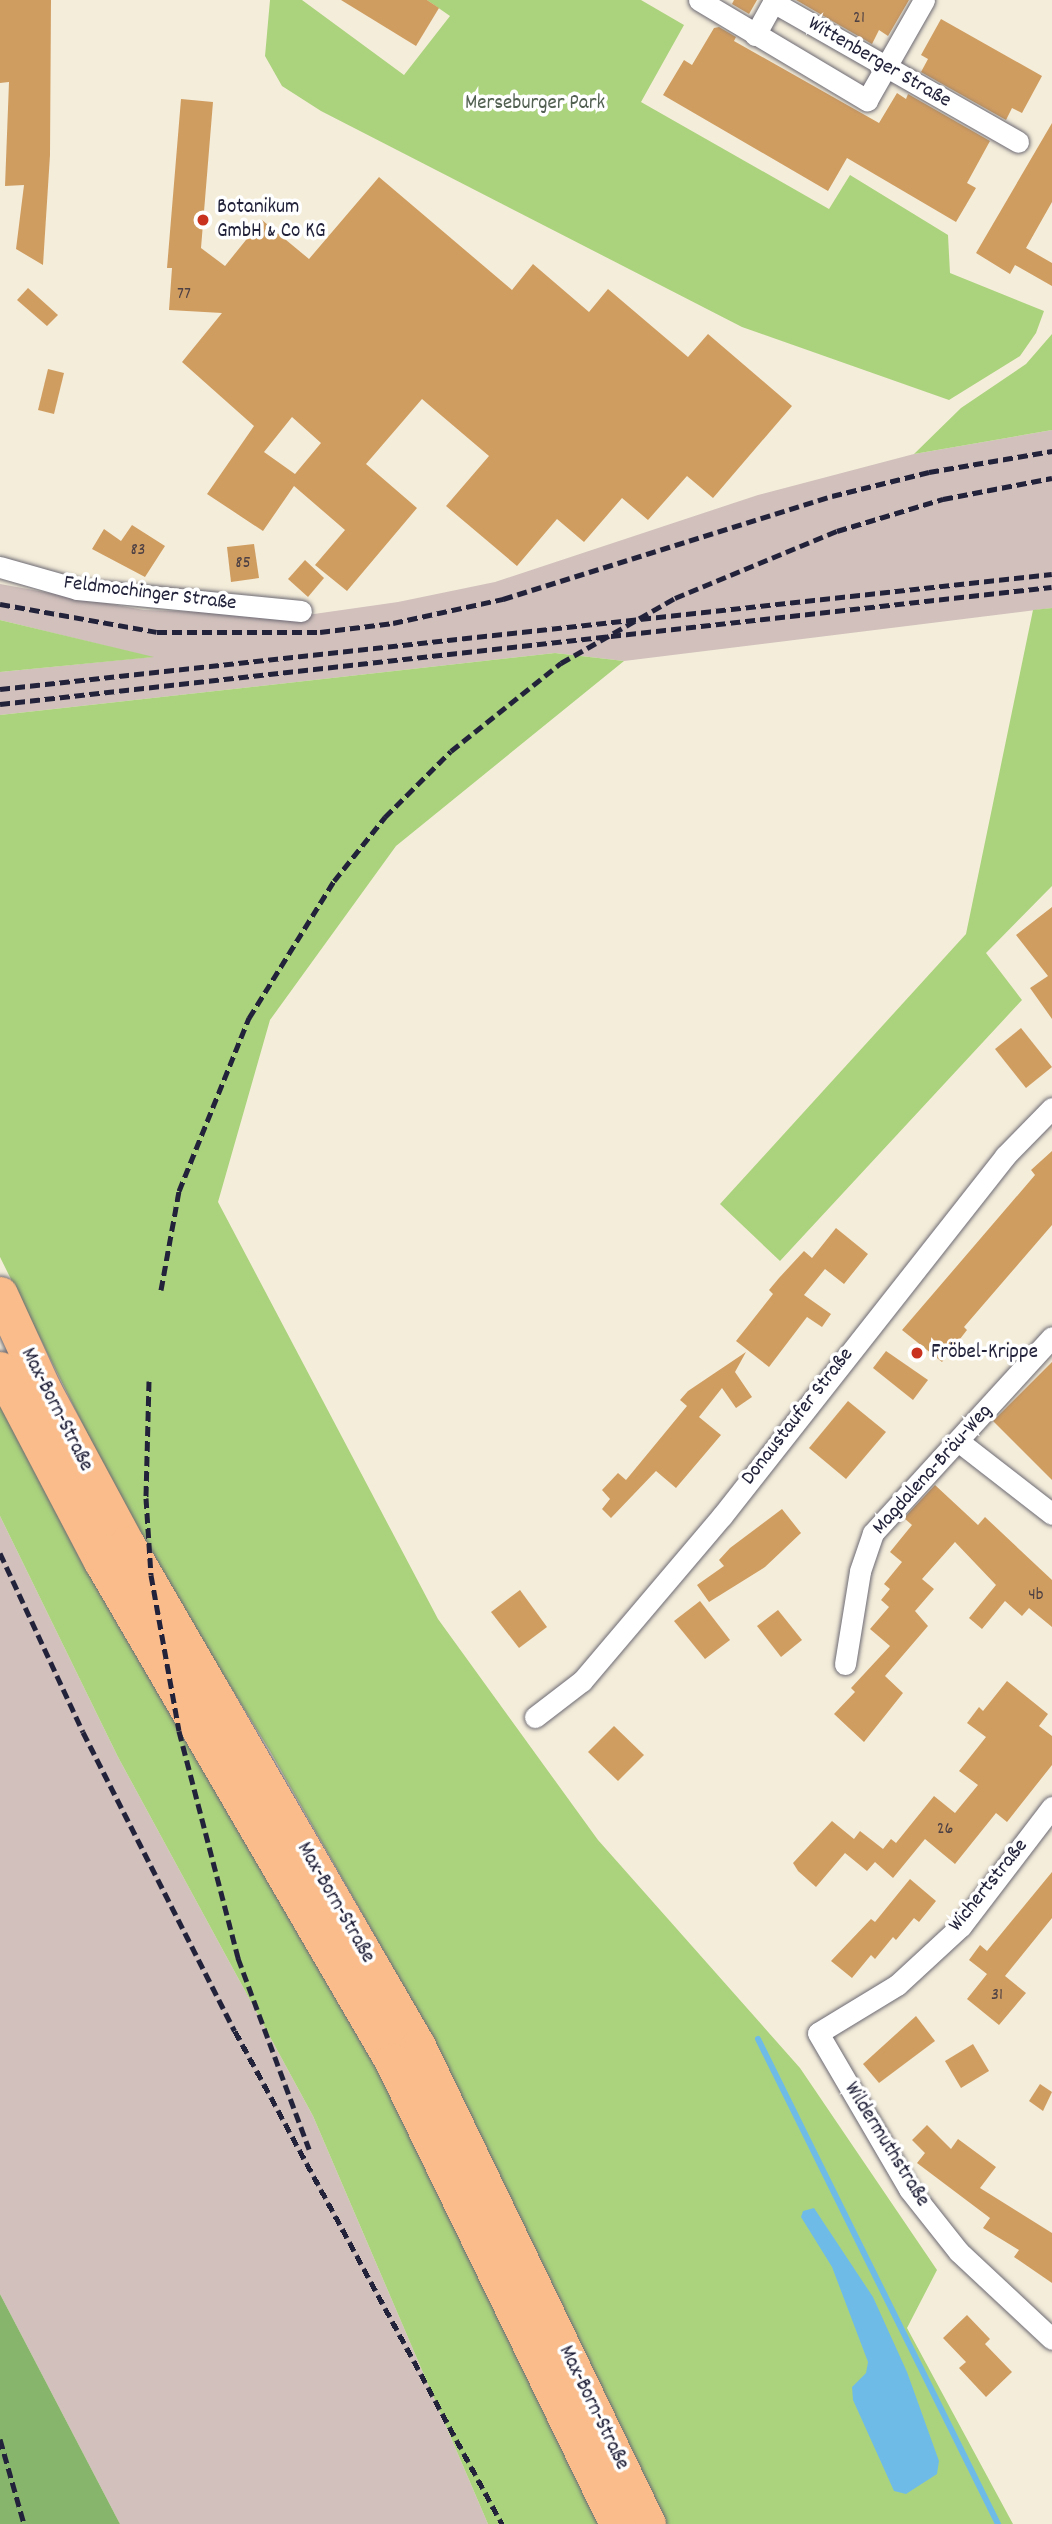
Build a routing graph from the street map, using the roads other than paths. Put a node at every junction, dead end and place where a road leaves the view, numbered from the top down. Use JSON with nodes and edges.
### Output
{"nodes":[{"id":1,"x":699,"y":0,"type":"edge"},
{"id":2,"x":924,"y":0,"type":"edge"},
{"id":3,"x":755,"y":34,"type":"junction"},
{"id":4,"x":886,"y":66,"type":"junction"},
{"id":5,"x":1018,"y":142,"type":"dead end"},
{"id":6,"x":0,"y":567,"type":"edge"},
{"id":7,"x":301,"y":611,"type":"dead end"},
{"id":8,"x":1052,"y":1108,"type":"edge"},
{"id":9,"x":0,"y":1294,"type":"edge"},
{"id":10,"x":1052,"y":1338,"type":"edge"},
{"id":11,"x":0,"y":1369,"type":"edge"},
{"id":12,"x":958,"y":1441,"type":"junction"},
{"id":13,"x":1052,"y":1514,"type":"edge"},
{"id":14,"x":845,"y":1664,"type":"dead end"},
{"id":15,"x":535,"y":1717,"type":"dead end"},
{"id":16,"x":1052,"y":1807,"type":"edge"},
{"id":17,"x":818,"y":2033,"type":"joint"},
{"id":18,"x":1052,"y":2339,"type":"edge"},
{"id":19,"x":617,"y":2524,"type":"edge"},
{"id":20,"x":648,"y":2524,"type":"edge"}],
"edges":[{"from":1,"to":3,"type":"street","name":"Wittenberger Straße"},
{"from":2,"to":4,"type":"street"},
{"from":3,"to":4,"type":"street","name":"Wittenberger Straße"},
{"from":3,"to":4,"type":"street","name":"Wittenberger Straße"},
{"from":4,"to":5,"type":"street","name":"Wittenberger Straße"},
{"from":6,"to":7,"type":"street","name":"Feldmochinger Straße"},
{"from":8,"to":15,"type":"street","name":"Donaustaufer Straße"},
{"from":9,"to":20,"type":"main road","name":"Max-Born-Straße"},
{"from":10,"to":12,"type":"street","name":"Magdalena-Bräu-Weg"},
{"from":11,"to":19,"type":"main road","name":"Max-Born-Straße"},
{"from":12,"to":13,"type":"street"},
{"from":12,"to":14,"type":"street","name":"Magdalena-Bräu-Weg"},
{"from":16,"to":17,"type":"street","name":"Wichertstraße"},
{"from":17,"to":18,"type":"street","name":"Wildermuthstraße"}]}
